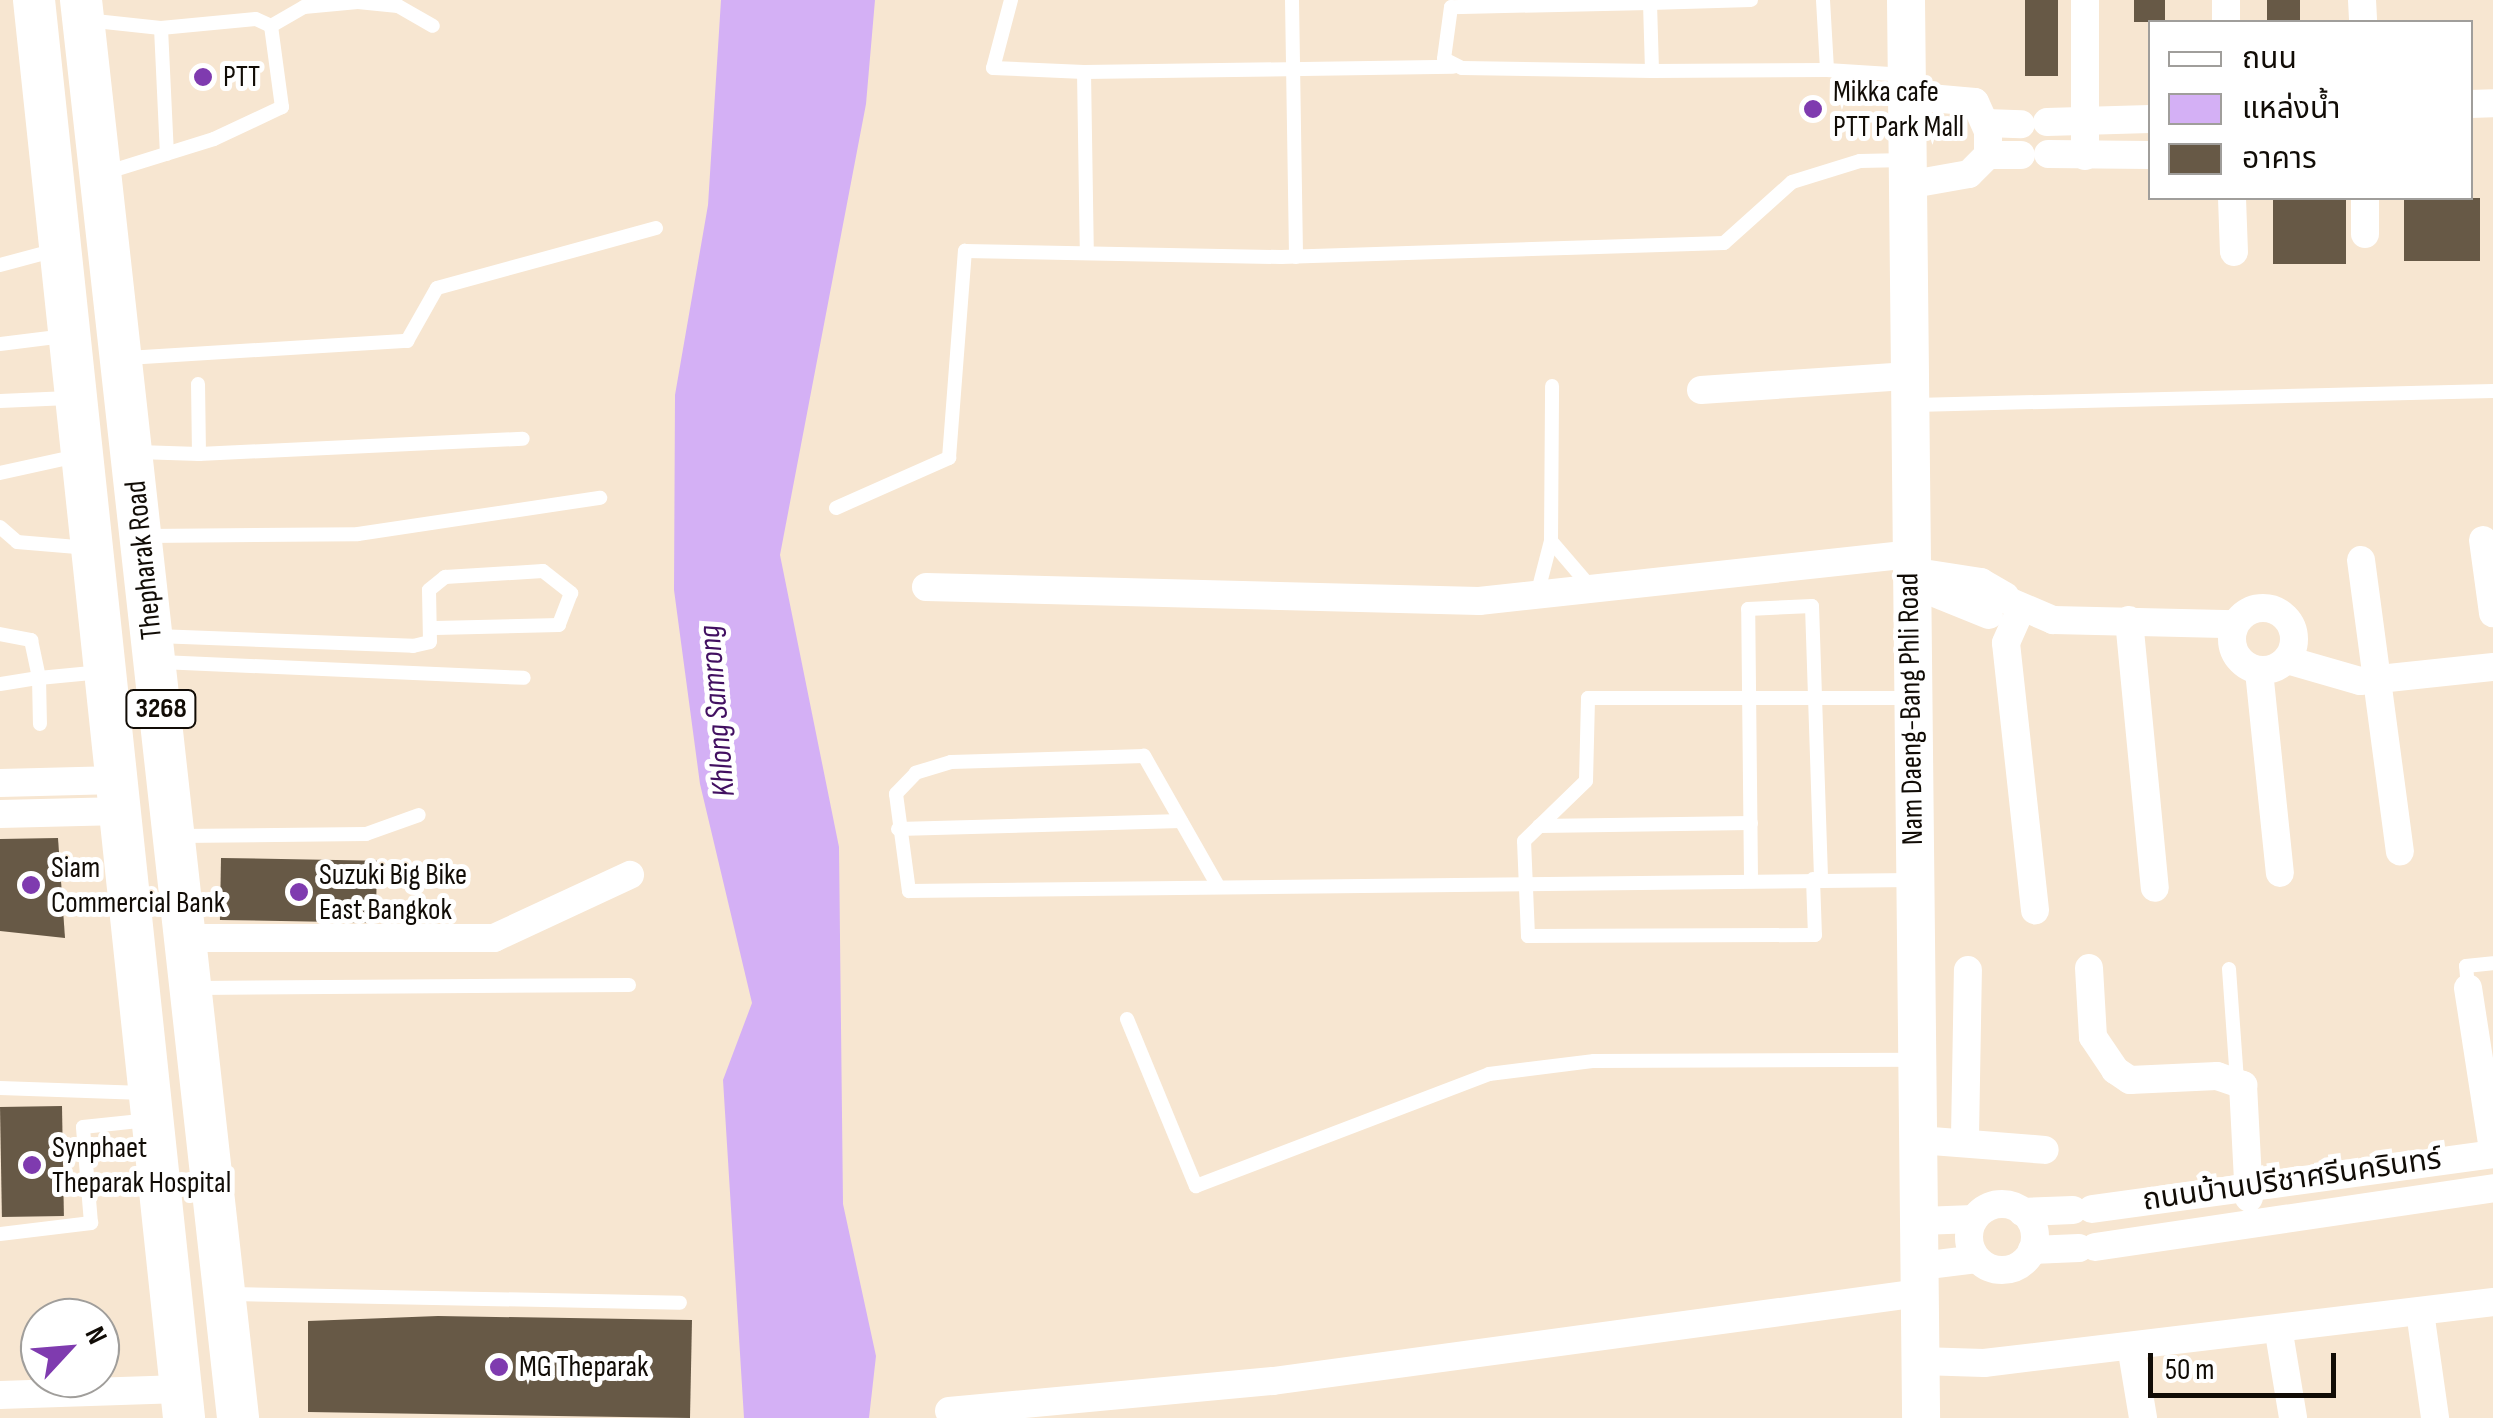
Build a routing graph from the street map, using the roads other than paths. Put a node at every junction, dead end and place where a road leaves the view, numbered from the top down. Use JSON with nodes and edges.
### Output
{"nodes":[{"id":1,"x":34,"y":0,"type":"edge"},
{"id":2,"x":1011,"y":0,"type":"edge"},
{"id":3,"x":1292,"y":0,"type":"edge"},
{"id":4,"x":1751,"y":0,"type":"edge"},
{"id":5,"x":1824,"y":0,"type":"edge"},
{"id":6,"x":1906,"y":0,"type":"edge"},
{"id":7,"x":2085,"y":0,"type":"edge"},
{"id":8,"x":1650,"y":4,"type":"junction"},
{"id":9,"x":82,"y":10,"type":"edge"},
{"id":10,"x":271,"y":26,"type":"junction"},
{"id":11,"x":433,"y":26,"type":"dead end"},
{"id":12,"x":161,"y":28,"type":"junction"},
{"id":13,"x":1453,"y":67,"type":"junction"},
{"id":14,"x":1828,"y":70,"type":"junction"},
{"id":15,"x":1294,"y":71,"type":"junction"},
{"id":16,"x":1652,"y":71,"type":"junction"},
{"id":17,"x":1084,"y":72,"type":"junction"},
{"id":18,"x":1906,"y":85,"type":"junction"},
{"id":19,"x":2148,"y":118,"type":"edge"},
{"id":20,"x":2087,"y":121,"type":"junction"},
{"id":21,"x":1986,"y":123,"type":"junction"},
{"id":22,"x":167,"y":154,"type":"junction"},
{"id":23,"x":1988,"y":155,"type":"junction"},
{"id":24,"x":2148,"y":155,"type":"edge"},
{"id":25,"x":2085,"y":156,"type":"junction"},
{"id":26,"x":1907,"y":172,"type":"junction"},
{"id":27,"x":100,"y":175,"type":"junction"},
{"id":28,"x":2232,"y":200,"type":"edge"},
{"id":29,"x":2365,"y":200,"type":"edge"},
{"id":30,"x":656,"y":228,"type":"dead end"},
{"id":31,"x":2365,"y":234,"type":"dead end"},
{"id":32,"x":62,"y":248,"type":"junction"},
{"id":33,"x":2234,"y":252,"type":"dead end"},
{"id":34,"x":1087,"y":253,"type":"junction"},
{"id":35,"x":1296,"y":257,"type":"junction"},
{"id":36,"x":0,"y":265,"type":"edge"},
{"id":37,"x":72,"y":335,"type":"junction"},
{"id":38,"x":0,"y":344,"type":"edge"},
{"id":39,"x":121,"y":358,"type":"junction"},
{"id":40,"x":198,"y":384,"type":"dead end"},
{"id":41,"x":1552,"y":386,"type":"dead end"},
{"id":42,"x":1701,"y":390,"type":"dead end"},
{"id":43,"x":1909,"y":390,"type":"junction"},
{"id":44,"x":2493,"y":391,"type":"edge"},
{"id":45,"x":79,"y":398,"type":"junction"},
{"id":46,"x":0,"y":400,"type":"edge"},
{"id":47,"x":524,"y":439,"type":"dead end"},
{"id":48,"x":132,"y":451,"type":"junction"},
{"id":49,"x":198,"y":454,"type":"junction"},
{"id":50,"x":85,"y":455,"type":"junction"},
{"id":51,"x":0,"y":473,"type":"edge"},
{"id":52,"x":600,"y":498,"type":"dead end"},
{"id":53,"x":836,"y":508,"type":"dead end"},
{"id":54,"x":0,"y":526,"type":"edge"},
{"id":55,"x":141,"y":536,"type":"junction"},
{"id":56,"x":2483,"y":540,"type":"dead end"},
{"id":57,"x":1552,"y":541,"type":"junction"},
{"id":58,"x":95,"y":548,"type":"junction"},
{"id":59,"x":2361,"y":560,"type":"dead end"},
{"id":60,"x":1910,"y":572,"type":"junction"},
{"id":61,"x":926,"y":587,"type":"dead end"},
{"id":62,"x":1594,"y":592,"type":"junction"},
{"id":63,"x":1537,"y":595,"type":"junction"},
{"id":64,"x":2005,"y":612,"type":"junction"},
{"id":65,"x":2493,"y":613,"type":"edge"},
{"id":66,"x":2129,"y":620,"type":"junction"},
{"id":67,"x":2235,"y":624,"type":"junction"},
{"id":68,"x":435,"y":628,"type":"junction"},
{"id":69,"x":0,"y":634,"type":"edge"},
{"id":70,"x":154,"y":649,"type":"junction"},
{"id":71,"x":2287,"y":660,"type":"junction"},
{"id":72,"x":2493,"y":667,"type":"edge"},
{"id":73,"x":2260,"y":670,"type":"junction"},
{"id":74,"x":107,"y":672,"type":"junction"},
{"id":75,"x":39,"y":678,"type":"junction"},
{"id":76,"x":524,"y":678,"type":"dead end"},
{"id":77,"x":2378,"y":679,"type":"junction"},
{"id":78,"x":0,"y":684,"type":"edge"},
{"id":79,"x":1752,"y":696,"type":"junction"},
{"id":80,"x":1814,"y":696,"type":"junction"},
{"id":81,"x":1911,"y":698,"type":"junction"},
{"id":82,"x":40,"y":724,"type":"dead end"},
{"id":83,"x":0,"y":783,"type":"edge"},
{"id":84,"x":120,"y":796,"type":"junction"},
{"id":85,"x":0,"y":814,"type":"edge"},
{"id":86,"x":419,"y":815,"type":"dead end"},
{"id":87,"x":1181,"y":821,"type":"junction"},
{"id":88,"x":1752,"y":823,"type":"junction"},
{"id":89,"x":1539,"y":826,"type":"junction"},
{"id":90,"x":898,"y":829,"type":"junction"},
{"id":91,"x":174,"y":836,"type":"junction"},
{"id":92,"x":2400,"y":851,"type":"dead end"},
{"id":93,"x":2280,"y":873,"type":"dead end"},
{"id":94,"x":630,"y":876,"type":"dead end"},
{"id":95,"x":1751,"y":878,"type":"junction"},
{"id":96,"x":1817,"y":879,"type":"junction"},
{"id":97,"x":1913,"y":880,"type":"junction"},
{"id":98,"x":1524,"y":882,"type":"junction"},
{"id":99,"x":1218,"y":886,"type":"junction"},
{"id":100,"x":2155,"y":888,"type":"dead end"},
{"id":101,"x":2034,"y":910,"type":"dead end"},
{"id":102,"x":186,"y":938,"type":"junction"},
{"id":103,"x":2493,"y":963,"type":"edge"},
{"id":104,"x":2089,"y":968,"type":"dead end"},
{"id":105,"x":2229,"y":969,"type":"dead end"},
{"id":106,"x":1968,"y":970,"type":"dead end"},
{"id":107,"x":628,"y":985,"type":"dead end"},
{"id":108,"x":191,"y":988,"type":"junction"},
{"id":109,"x":2468,"y":988,"type":"joint"},
{"id":110,"x":1127,"y":1019,"type":"dead end"},
{"id":111,"x":1918,"y":1060,"type":"junction"},
{"id":112,"x":2237,"y":1081,"type":"junction"},
{"id":113,"x":0,"y":1088,"type":"edge"},
{"id":114,"x":152,"y":1106,"type":"junction"},
{"id":115,"x":1965,"y":1137,"type":"junction"},
{"id":116,"x":1920,"y":1140,"type":"junction"},
{"id":117,"x":2045,"y":1150,"type":"dead end"},
{"id":118,"x":2493,"y":1152,"type":"edge"},
{"id":119,"x":2248,"y":1184,"type":"junction"},
{"id":120,"x":2493,"y":1188,"type":"edge"},
{"id":121,"x":2022,"y":1212,"type":"junction"},
{"id":122,"x":1974,"y":1219,"type":"junction"},
{"id":123,"x":2251,"y":1220,"type":"junction"},
{"id":124,"x":1921,"y":1221,"type":"junction"},
{"id":125,"x":0,"y":1234,"type":"edge"},
{"id":126,"x":2032,"y":1250,"type":"junction"},
{"id":127,"x":1976,"y":1259,"type":"junction"},
{"id":128,"x":1920,"y":1280,"type":"junction"},
{"id":129,"x":225,"y":1294,"type":"junction"},
{"id":130,"x":2493,"y":1302,"type":"edge"},
{"id":131,"x":680,"y":1303,"type":"dead end"},
{"id":132,"x":2420,"y":1312,"type":"junction"},
{"id":133,"x":2279,"y":1333,"type":"junction"},
{"id":134,"x":2131,"y":1346,"type":"junction"},
{"id":135,"x":1920,"y":1362,"type":"junction"},
{"id":136,"x":0,"y":1395,"type":"edge"},
{"id":137,"x":183,"y":1404,"type":"edge"},
{"id":138,"x":948,"y":1412,"type":"dead end"},
{"id":139,"x":238,"y":1418,"type":"edge"},
{"id":140,"x":1921,"y":1418,"type":"edge"},
{"id":141,"x":2143,"y":1418,"type":"edge"},
{"id":142,"x":2293,"y":1418,"type":"edge"},
{"id":143,"x":2435,"y":1418,"type":"edge"}],
"edges":[{"from":1,"to":32,"type":"main road","name":"Thepharak Road","number":"3268"},
{"from":2,"to":17,"type":"lane"},
{"from":3,"to":15,"type":"lane"},
{"from":4,"to":8,"type":"lane"},
{"from":5,"to":14,"type":"lane"},
{"from":6,"to":18,"type":"main road","name":"Nam Daeng-Bang Phli Road"},
{"from":7,"to":20,"type":"street"},
{"from":8,"to":13,"type":"lane"},
{"from":8,"to":16,"type":"lane"},
{"from":9,"to":12,"type":"lane"},
{"from":9,"to":27,"type":"main road","name":"Thepharak Road","number":"3268"},
{"from":10,"to":11,"type":"lane"},
{"from":10,"to":12,"type":"lane"},
{"from":10,"to":22,"type":"lane"},
{"from":12,"to":22,"type":"lane"},
{"from":13,"to":15,"type":"lane"},
{"from":13,"to":16,"type":"lane"},
{"from":14,"to":16,"type":"lane"},
{"from":14,"to":18,"type":"lane"},
{"from":15,"to":17,"type":"lane"},
{"from":15,"to":35,"type":"lane"},
{"from":17,"to":34,"type":"lane"},
{"from":18,"to":21,"type":"street"},
{"from":18,"to":26,"type":"main road","name":"Nam Daeng-Bang Phli Road"},
{"from":19,"to":20,"type":"street"},
{"from":20,"to":21,"type":"street"},
{"from":20,"to":25,"type":"street"},
{"from":21,"to":23,"type":"street"},
{"from":22,"to":27,"type":"lane"},
{"from":23,"to":25,"type":"street"},
{"from":23,"to":26,"type":"street"},
{"from":24,"to":25,"type":"street"},
{"from":26,"to":35,"type":"lane"},
{"from":26,"to":43,"type":"main road","name":"Nam Daeng-Bang Phli Road"},
{"from":27,"to":39,"type":"main road","name":"Thepharak Road","number":"3268"},
{"from":28,"to":33,"type":"street"},
{"from":29,"to":31,"type":"street"},
{"from":30,"to":39,"type":"lane"},
{"from":32,"to":36,"type":"lane"},
{"from":32,"to":37,"type":"main road","name":"Thepharak Road","number":"3268"},
{"from":34,"to":35,"type":"lane"},
{"from":34,"to":53,"type":"lane"},
{"from":37,"to":38,"type":"lane"},
{"from":37,"to":45,"type":"main road","name":"Thepharak Road","number":"3268"},
{"from":39,"to":48,"type":"main road","name":"Thepharak Road","number":"3268"},
{"from":40,"to":49,"type":"lane"},
{"from":41,"to":57,"type":"lane"},
{"from":42,"to":43,"type":"street"},
{"from":43,"to":44,"type":"lane"},
{"from":43,"to":60,"type":"main road","name":"Nam Daeng-Bang Phli Road"},
{"from":45,"to":46,"type":"lane"},
{"from":45,"to":50,"type":"main road","name":"Thepharak Road","number":"3268"},
{"from":47,"to":49,"type":"lane"},
{"from":48,"to":49,"type":"lane"},
{"from":48,"to":55,"type":"main road","name":"Thepharak Road","number":"3268"},
{"from":50,"to":51,"type":"lane"},
{"from":50,"to":58,"type":"main road","name":"Thepharak Road","number":"3268"},
{"from":52,"to":55,"type":"lane"},
{"from":54,"to":58,"type":"lane"},
{"from":55,"to":70,"type":"main road","name":"Thepharak Road","number":"3268"},
{"from":56,"to":65,"type":"street"},
{"from":57,"to":62,"type":"lane"},
{"from":57,"to":63,"type":"lane"},
{"from":58,"to":74,"type":"main road","name":"Thepharak Road","number":"3268"},
{"from":59,"to":77,"type":"street"},
{"from":60,"to":62,"type":"street"},
{"from":60,"to":64,"type":"street"},
{"from":60,"to":81,"type":"main road","name":"Nam Daeng-Bang Phli Road"},
{"from":61,"to":63,"type":"street"},
{"from":62,"to":63,"type":"street"},
{"from":64,"to":66,"type":"street"},
{"from":64,"to":101,"type":"street"},
{"from":66,"to":67,"type":"street"},
{"from":66,"to":100,"type":"street"},
{"from":67,"to":71,"type":"street"},
{"from":67,"to":73,"type":"street"},
{"from":68,"to":68,"type":"lane"},
{"from":68,"to":70,"type":"lane"},
{"from":69,"to":75,"type":"lane"},
{"from":70,"to":76,"type":"lane"},
{"from":70,"to":91,"type":"main road","name":"Thepharak Road","number":"3268"},
{"from":71,"to":73,"type":"street"},
{"from":71,"to":77,"type":"street"},
{"from":72,"to":77,"type":"street"},
{"from":73,"to":93,"type":"street"},
{"from":74,"to":75,"type":"lane"},
{"from":74,"to":84,"type":"main road","name":"Thepharak Road","number":"3268"},
{"from":75,"to":78,"type":"lane"},
{"from":75,"to":82,"type":"lane"},
{"from":77,"to":92,"type":"street"},
{"from":79,"to":80,"type":"lane"},
{"from":79,"to":80,"type":"lane"},
{"from":79,"to":88,"type":"lane"},
{"from":79,"to":89,"type":"lane"},
{"from":80,"to":81,"type":"lane"},
{"from":80,"to":96,"type":"lane"},
{"from":81,"to":97,"type":"main road","name":"Nam Daeng-Bang Phli Road"},
{"from":83,"to":84,"type":"street"},
{"from":84,"to":85,"type":"street"},
{"from":84,"to":114,"type":"main road","name":"Thepharak Road","number":"3268"},
{"from":86,"to":91,"type":"lane"},
{"from":87,"to":90,"type":"lane"},
{"from":87,"to":90,"type":"lane"},
{"from":87,"to":99,"type":"lane"},
{"from":88,"to":89,"type":"lane"},
{"from":88,"to":95,"type":"lane"},
{"from":89,"to":98,"type":"lane"},
{"from":90,"to":99,"type":"lane"},
{"from":91,"to":102,"type":"main road","name":"Thepharak Road","number":"3268"},
{"from":94,"to":102,"type":"street"},
{"from":95,"to":96,"type":"lane"},
{"from":95,"to":98,"type":"lane"},
{"from":96,"to":97,"type":"lane"},
{"from":96,"to":98,"type":"lane"},
{"from":97,"to":111,"type":"main road","name":"Nam Daeng-Bang Phli Road"},
{"from":98,"to":99,"type":"lane"},
{"from":102,"to":108,"type":"main road","name":"Thepharak Road","number":"3268"},
{"from":103,"to":109,"type":"lane"},
{"from":104,"to":112,"type":"street"},
{"from":105,"to":112,"type":"lane"},
{"from":106,"to":115,"type":"street"},
{"from":107,"to":108,"type":"lane"},
{"from":108,"to":129,"type":"main road","name":"Thepharak Road","number":"3268"},
{"from":109,"to":118,"type":"street"},
{"from":110,"to":111,"type":"lane"},
{"from":111,"to":116,"type":"main road","name":"Nam Daeng-Bang Phli Road"},
{"from":112,"to":119,"type":"street"},
{"from":113,"to":114,"type":"lane"},
{"from":114,"to":125,"type":"lane"},
{"from":114,"to":137,"type":"main road","name":"Thepharak Road","number":"3268"},
{"from":115,"to":116,"type":"street"},
{"from":115,"to":117,"type":"street"},
{"from":116,"to":124,"type":"main road","name":"Nam Daeng-Bang Phli Road"},
{"from":118,"to":119,"type":"street","name":"ถนนบ้านปรีชาศรีนครินทร์"},
{"from":119,"to":121,"type":"street","name":"ถนนบ้านปรีชาศรีนครินทร์"},
{"from":119,"to":123,"type":"street"},
{"from":120,"to":123,"type":"street","name":"ถนนบ้านปรีชาศรีนครินทร์"},
{"from":121,"to":122,"type":"street"},
{"from":121,"to":126,"type":"street"},
{"from":122,"to":124,"type":"street"},
{"from":122,"to":127,"type":"street"},
{"from":123,"to":126,"type":"street","name":"ถนนบ้านปรีชาศรีนครินทร์"},
{"from":124,"to":128,"type":"main road","name":"Nam Daeng-Bang Phli Road"},
{"from":126,"to":127,"type":"street"},
{"from":127,"to":128,"type":"street"},
{"from":128,"to":135,"type":"main road","name":"Nam Daeng-Bang Phli Road"},
{"from":128,"to":138,"type":"street"},
{"from":129,"to":131,"type":"lane"},
{"from":129,"to":139,"type":"main road","name":"Thepharak Road","number":"3268"},
{"from":130,"to":132,"type":"street"},
{"from":132,"to":133,"type":"street"},
{"from":132,"to":143,"type":"street"},
{"from":133,"to":134,"type":"street"},
{"from":133,"to":142,"type":"street"},
{"from":134,"to":135,"type":"street"},
{"from":134,"to":141,"type":"street"},
{"from":135,"to":140,"type":"main road","name":"Nam Daeng-Bang Phli Road"},
{"from":136,"to":137,"type":"street"}]}
